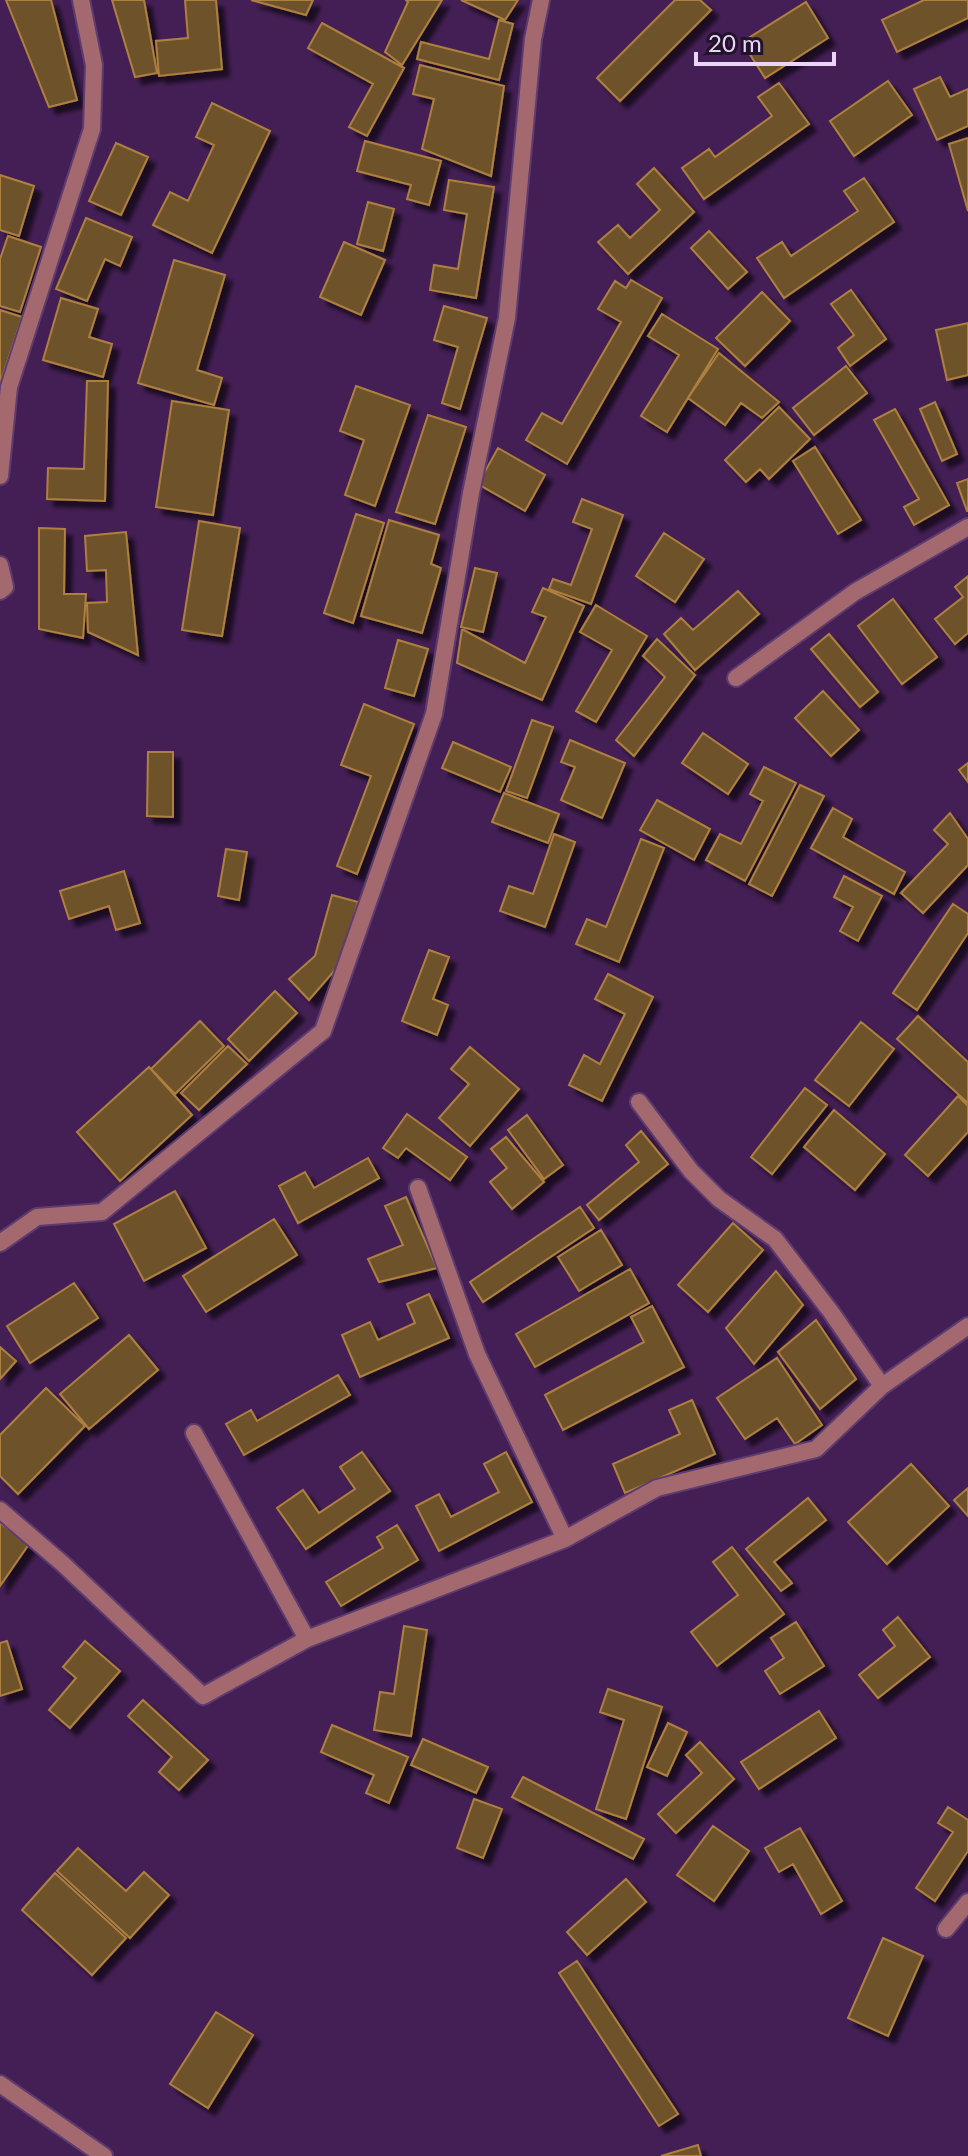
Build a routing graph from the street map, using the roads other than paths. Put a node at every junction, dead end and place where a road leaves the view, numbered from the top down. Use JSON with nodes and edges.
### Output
{"nodes":[{"id":1,"x":81,"y":0,"type":"edge"},
{"id":2,"x":541,"y":0,"type":"edge"},
{"id":3,"x":0,"y":476,"type":"edge"},
{"id":4,"x":968,"y":527,"type":"edge"},
{"id":5,"x":0,"y":565,"type":"edge"},
{"id":6,"x":0,"y":591,"type":"edge"},
{"id":7,"x":736,"y":678,"type":"dead end"},
{"id":8,"x":639,"y":1102,"type":"dead end"},
{"id":9,"x":418,"y":1188,"type":"dead end"},
{"id":10,"x":0,"y":1243,"type":"edge"},
{"id":11,"x":968,"y":1326,"type":"edge"},
{"id":12,"x":882,"y":1386,"type":"junction"},
{"id":13,"x":194,"y":1433,"type":"dead end"},
{"id":14,"x":0,"y":1510,"type":"edge"},
{"id":15,"x":565,"y":1539,"type":"junction"},
{"id":16,"x":307,"y":1639,"type":"junction"},
{"id":17,"x":968,"y":1902,"type":"edge"},
{"id":18,"x":946,"y":1929,"type":"dead end"},
{"id":19,"x":0,"y":2084,"type":"edge"},
{"id":20,"x":104,"y":2156,"type":"edge"}],
"edges":[{"from":1,"to":3,"type":"street"},
{"from":2,"to":10,"type":"street"},
{"from":4,"to":7,"type":"street"},
{"from":5,"to":6,"type":"street"},
{"from":8,"to":12,"type":"street"},
{"from":9,"to":15,"type":"street"},
{"from":11,"to":12,"type":"street"},
{"from":12,"to":15,"type":"street"},
{"from":13,"to":16,"type":"street"},
{"from":14,"to":16,"type":"street"},
{"from":15,"to":16,"type":"street"},
{"from":17,"to":18,"type":"street"},
{"from":19,"to":20,"type":"street"}]}
